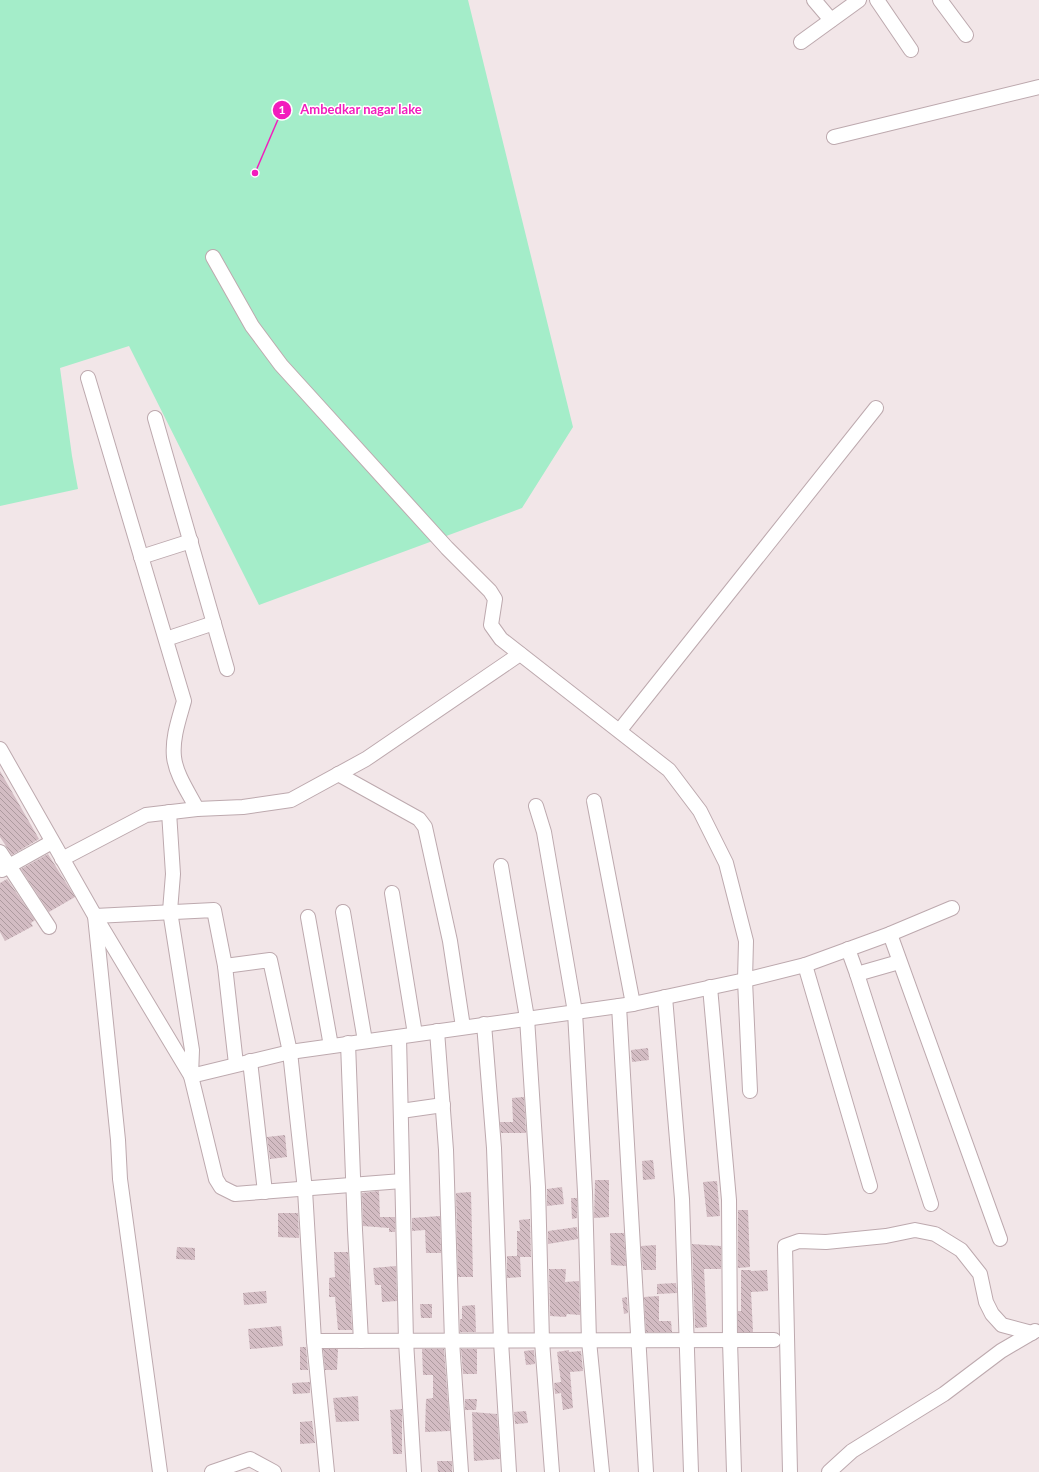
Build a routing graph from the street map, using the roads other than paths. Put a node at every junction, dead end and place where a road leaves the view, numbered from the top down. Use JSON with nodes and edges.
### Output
{"nodes":[{"id":1,"x":814,"y":0,"type":"edge"},
{"id":2,"x":859,"y":0,"type":"edge"},
{"id":3,"x":877,"y":0,"type":"edge"},
{"id":4,"x":940,"y":0,"type":"edge"},
{"id":5,"x":831,"y":20,"type":"junction"},
{"id":6,"x":966,"y":35,"type":"dead end"},
{"id":7,"x":801,"y":42,"type":"dead end"},
{"id":8,"x":911,"y":50,"type":"dead end"},
{"id":9,"x":1039,"y":87,"type":"edge"},
{"id":10,"x":834,"y":137,"type":"dead end"},
{"id":11,"x":213,"y":257,"type":"dead end"},
{"id":12,"x":88,"y":378,"type":"dead end"},
{"id":13,"x":876,"y":408,"type":"dead end"},
{"id":14,"x":156,"y":418,"type":"dead end"},
{"id":15,"x":191,"y":541,"type":"junction"},
{"id":16,"x":141,"y":557,"type":"junction"},
{"id":17,"x":214,"y":623,"type":"junction"},
{"id":18,"x":166,"y":639,"type":"junction"},
{"id":19,"x":520,"y":654,"type":"junction"},
{"id":20,"x":227,"y":669,"type":"dead end"},
{"id":21,"x":620,"y":730,"type":"junction"},
{"id":22,"x":0,"y":749,"type":"edge"},
{"id":23,"x":338,"y":774,"type":"junction"},
{"id":24,"x":594,"y":801,"type":"dead end"},
{"id":25,"x":536,"y":806,"type":"dead end"},
{"id":26,"x":197,"y":808,"type":"junction"},
{"id":27,"x":169,"y":812,"type":"junction"},
{"id":28,"x":52,"y":842,"type":"junction"},
{"id":29,"x":0,"y":852,"type":"edge"},
{"id":30,"x":62,"y":859,"type":"junction"},
{"id":31,"x":501,"y":866,"type":"dead end"},
{"id":32,"x":4,"y":869,"type":"edge"},
{"id":33,"x":392,"y":893,"type":"dead end"},
{"id":34,"x":952,"y":908,"type":"dead end"},
{"id":35,"x":170,"y":911,"type":"junction"},
{"id":36,"x":343,"y":912,"type":"dead end"},
{"id":37,"x":95,"y":916,"type":"junction"},
{"id":38,"x":308,"y":917,"type":"dead end"},
{"id":39,"x":49,"y":927,"type":"dead end"},
{"id":40,"x":890,"y":934,"type":"junction"},
{"id":41,"x":848,"y":949,"type":"junction"},
{"id":42,"x":899,"y":962,"type":"junction"},
{"id":43,"x":805,"y":965,"type":"junction"},
{"id":44,"x":225,"y":966,"type":"junction"},
{"id":45,"x":857,"y":974,"type":"junction"},
{"id":46,"x":745,"y":980,"type":"junction"},
{"id":47,"x":710,"y":987,"type":"junction"},
{"id":48,"x":665,"y":997,"type":"junction"},
{"id":49,"x":626,"y":1005,"type":"junction"},
{"id":50,"x":575,"y":1012,"type":"junction"},
{"id":51,"x":527,"y":1018,"type":"junction"},
{"id":52,"x":484,"y":1024,"type":"junction"},
{"id":53,"x":463,"y":1027,"type":"junction"},
{"id":54,"x":437,"y":1031,"type":"junction"},
{"id":55,"x":415,"y":1034,"type":"junction"},
{"id":56,"x":399,"y":1037,"type":"junction"},
{"id":57,"x":365,"y":1041,"type":"junction"},
{"id":58,"x":348,"y":1043,"type":"junction"},
{"id":59,"x":331,"y":1046,"type":"junction"},
{"id":60,"x":290,"y":1052,"type":"junction"},
{"id":61,"x":243,"y":1062,"type":"junction"},
{"id":62,"x":191,"y":1076,"type":"junction"},
{"id":63,"x":750,"y":1091,"type":"dead end"},
{"id":64,"x":443,"y":1105,"type":"junction"},
{"id":65,"x":401,"y":1111,"type":"junction"},
{"id":66,"x":402,"y":1182,"type":"junction"},
{"id":67,"x":354,"y":1185,"type":"junction"},
{"id":68,"x":870,"y":1186,"type":"dead end"},
{"id":69,"x":305,"y":1190,"type":"junction"},
{"id":70,"x":265,"y":1192,"type":"junction"},
{"id":71,"x":931,"y":1204,"type":"dead end"},
{"id":72,"x":1000,"y":1239,"type":"dead end"},
{"id":73,"x":1036,"y":1330,"type":"edge"},
{"id":74,"x":774,"y":1340,"type":"dead end"},
{"id":75,"x":314,"y":1341,"type":"junction"},
{"id":76,"x":361,"y":1341,"type":"junction"},
{"id":77,"x":406,"y":1341,"type":"junction"},
{"id":78,"x":452,"y":1341,"type":"junction"},
{"id":79,"x":501,"y":1341,"type":"junction"},
{"id":80,"x":542,"y":1341,"type":"junction"},
{"id":81,"x":589,"y":1341,"type":"junction"},
{"id":82,"x":637,"y":1341,"type":"junction"},
{"id":83,"x":686,"y":1341,"type":"junction"},
{"id":84,"x":730,"y":1341,"type":"junction"},
{"id":85,"x":160,"y":1472,"type":"edge"},
{"id":86,"x":212,"y":1472,"type":"edge"},
{"id":87,"x":274,"y":1472,"type":"edge"},
{"id":88,"x":327,"y":1472,"type":"edge"},
{"id":89,"x":414,"y":1472,"type":"edge"},
{"id":90,"x":461,"y":1472,"type":"edge"},
{"id":91,"x":509,"y":1472,"type":"edge"},
{"id":92,"x":552,"y":1472,"type":"edge"},
{"id":93,"x":602,"y":1472,"type":"edge"},
{"id":94,"x":646,"y":1472,"type":"edge"},
{"id":95,"x":691,"y":1472,"type":"edge"},
{"id":96,"x":734,"y":1472,"type":"edge"},
{"id":97,"x":790,"y":1472,"type":"edge"},
{"id":98,"x":829,"y":1472,"type":"edge"}],
"edges":[{"from":1,"to":5,"type":"street"},
{"from":2,"to":5,"type":"street"},
{"from":3,"to":8,"type":"street"},
{"from":4,"to":6,"type":"street"},
{"from":5,"to":7,"type":"street"},
{"from":9,"to":10,"type":"street"},
{"from":11,"to":19,"type":"street"},
{"from":12,"to":16,"type":"street"},
{"from":13,"to":21,"type":"street"},
{"from":14,"to":15,"type":"street"},
{"from":15,"to":16,"type":"street"},
{"from":15,"to":17,"type":"street"},
{"from":16,"to":18,"type":"street"},
{"from":17,"to":18,"type":"street"},
{"from":17,"to":20,"type":"street"},
{"from":18,"to":26,"type":"street"},
{"from":19,"to":21,"type":"street"},
{"from":19,"to":23,"type":"street"},
{"from":21,"to":46,"type":"street"},
{"from":22,"to":28,"type":"street"},
{"from":23,"to":26,"type":"street"},
{"from":23,"to":53,"type":"street"},
{"from":24,"to":49,"type":"street"},
{"from":25,"to":50,"type":"street"},
{"from":26,"to":27,"type":"street"},
{"from":27,"to":30,"type":"street"},
{"from":27,"to":35,"type":"street"},
{"from":28,"to":30,"type":"street"},
{"from":28,"to":32,"type":"street"},
{"from":29,"to":32,"type":"street"},
{"from":30,"to":37,"type":"street"},
{"from":31,"to":51,"type":"street"},
{"from":32,"to":39,"type":"street"},
{"from":33,"to":55,"type":"street"},
{"from":34,"to":40,"type":"street"},
{"from":35,"to":37,"type":"street"},
{"from":35,"to":44,"type":"street"},
{"from":35,"to":62,"type":"street"},
{"from":36,"to":57,"type":"street"},
{"from":37,"to":62,"type":"street"},
{"from":37,"to":85,"type":"street"},
{"from":38,"to":59,"type":"street"},
{"from":40,"to":41,"type":"street"},
{"from":40,"to":42,"type":"street"},
{"from":41,"to":43,"type":"street"},
{"from":41,"to":45,"type":"street"},
{"from":42,"to":45,"type":"street"},
{"from":42,"to":72,"type":"street"},
{"from":43,"to":46,"type":"street"},
{"from":43,"to":68,"type":"street"},
{"from":44,"to":60,"type":"street"},
{"from":44,"to":61,"type":"street"},
{"from":45,"to":71,"type":"street"},
{"from":46,"to":47,"type":"street"},
{"from":46,"to":63,"type":"street"},
{"from":47,"to":48,"type":"street"},
{"from":47,"to":84,"type":"street"},
{"from":48,"to":49,"type":"street"},
{"from":48,"to":83,"type":"street"},
{"from":49,"to":50,"type":"street"},
{"from":49,"to":82,"type":"street"},
{"from":50,"to":51,"type":"street"},
{"from":50,"to":81,"type":"street"},
{"from":51,"to":52,"type":"street"},
{"from":51,"to":80,"type":"street"},
{"from":52,"to":53,"type":"street"},
{"from":52,"to":79,"type":"street"},
{"from":53,"to":54,"type":"street"},
{"from":54,"to":55,"type":"street"},
{"from":54,"to":64,"type":"street"},
{"from":55,"to":56,"type":"street"},
{"from":56,"to":57,"type":"street"},
{"from":56,"to":65,"type":"street"},
{"from":57,"to":58,"type":"street"},
{"from":58,"to":59,"type":"street"},
{"from":58,"to":67,"type":"street"},
{"from":59,"to":60,"type":"street"},
{"from":60,"to":61,"type":"street"},
{"from":60,"to":69,"type":"street"},
{"from":61,"to":62,"type":"street"},
{"from":61,"to":70,"type":"street"},
{"from":62,"to":70,"type":"street"},
{"from":64,"to":65,"type":"street"},
{"from":64,"to":78,"type":"street"},
{"from":65,"to":66,"type":"street"},
{"from":66,"to":67,"type":"street"},
{"from":66,"to":77,"type":"street"},
{"from":67,"to":69,"type":"street"},
{"from":67,"to":76,"type":"street"},
{"from":69,"to":70,"type":"street"},
{"from":69,"to":75,"type":"street"},
{"from":73,"to":97,"type":"street"},
{"from":73,"to":98,"type":"street"},
{"from":74,"to":84,"type":"street"},
{"from":75,"to":76,"type":"street"},
{"from":75,"to":88,"type":"street"},
{"from":76,"to":77,"type":"street"},
{"from":77,"to":78,"type":"street"},
{"from":77,"to":89,"type":"street"},
{"from":78,"to":79,"type":"street"},
{"from":78,"to":90,"type":"street"},
{"from":79,"to":80,"type":"street"},
{"from":79,"to":91,"type":"street"},
{"from":80,"to":81,"type":"street"},
{"from":80,"to":92,"type":"street"},
{"from":81,"to":82,"type":"street"},
{"from":81,"to":93,"type":"street"},
{"from":82,"to":83,"type":"street"},
{"from":82,"to":94,"type":"street"},
{"from":83,"to":84,"type":"street"},
{"from":83,"to":95,"type":"street"},
{"from":84,"to":96,"type":"street"},
{"from":86,"to":87,"type":"street"}]}
